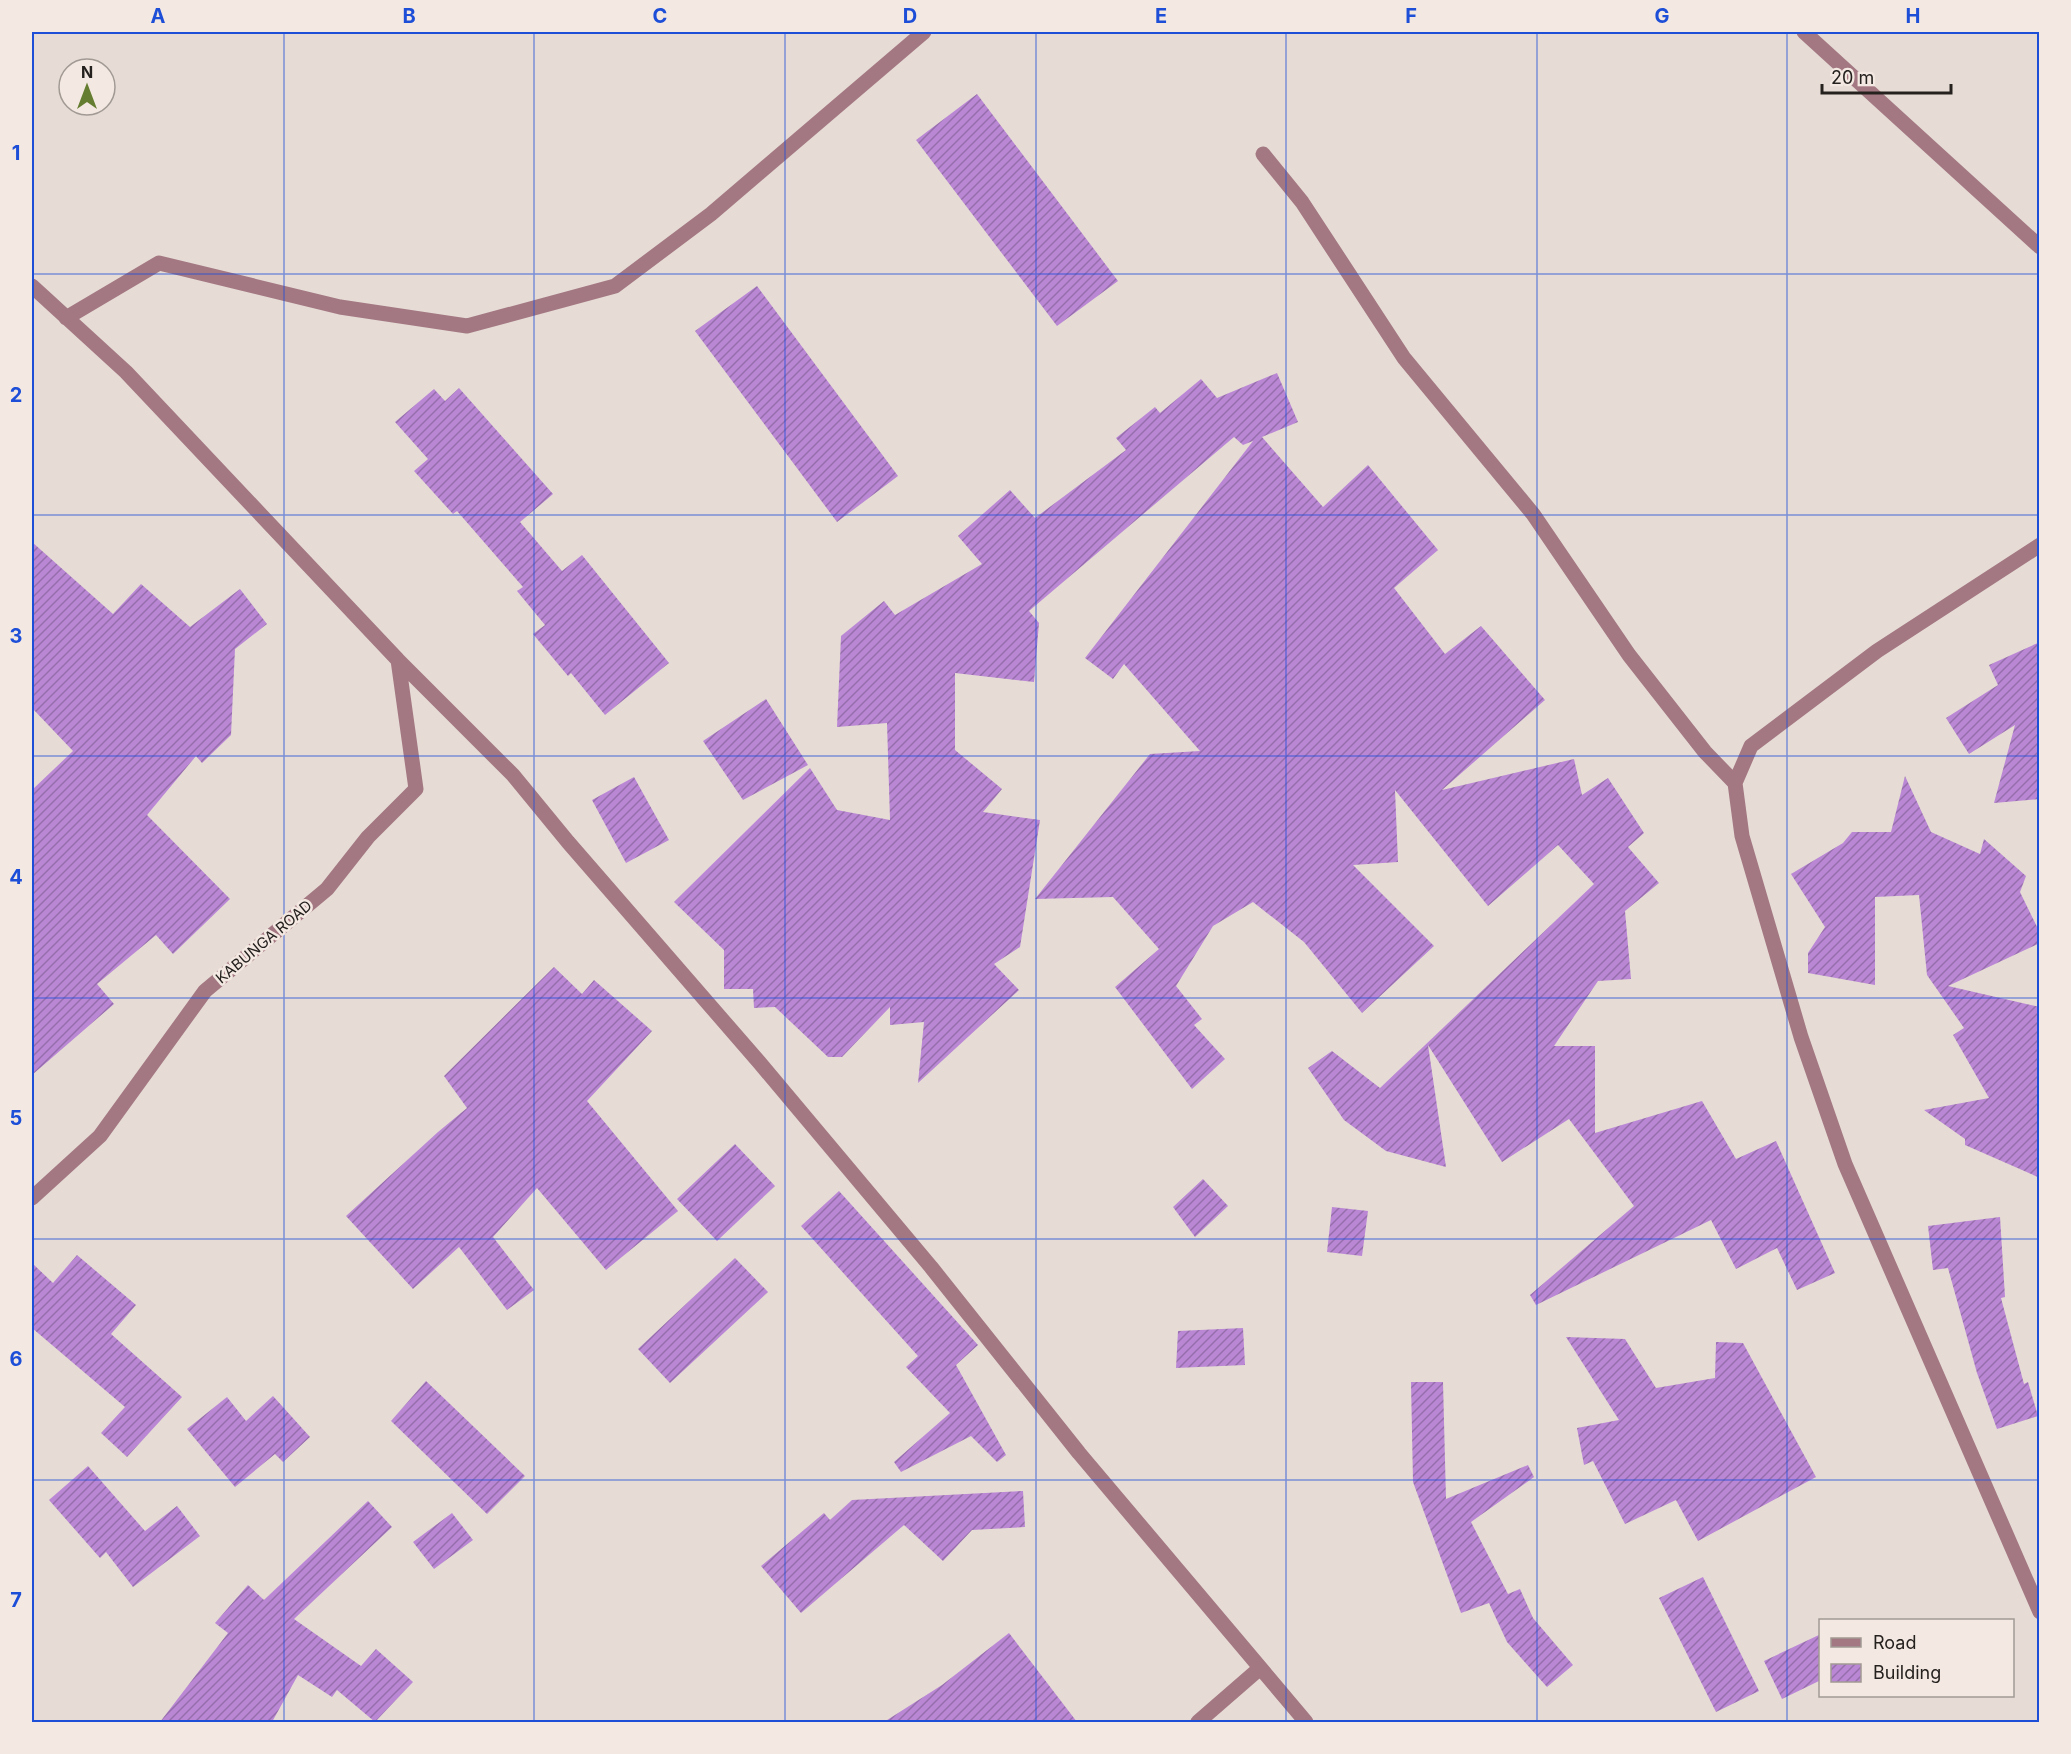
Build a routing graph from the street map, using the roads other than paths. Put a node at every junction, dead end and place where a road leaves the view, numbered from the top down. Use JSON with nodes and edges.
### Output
{"nodes":[{"id":1,"x":924,"y":32,"type":"edge"},
{"id":2,"x":1804,"y":32,"type":"edge"},
{"id":3,"x":1263,"y":154,"type":"dead end"},
{"id":4,"x":2040,"y":247,"type":"edge"},
{"id":5,"x":32,"y":286,"type":"edge"},
{"id":6,"x":66,"y":318,"type":"junction"},
{"id":7,"x":2040,"y":545,"type":"edge"},
{"id":8,"x":398,"y":660,"type":"junction"},
{"id":9,"x":1735,"y":783,"type":"junction"},
{"id":10,"x":32,"y":1198,"type":"edge"},
{"id":11,"x":2040,"y":1612,"type":"edge"},
{"id":12,"x":1259,"y":1669,"type":"junction"},
{"id":13,"x":1198,"y":1722,"type":"edge"},
{"id":14,"x":1306,"y":1722,"type":"edge"}],
"edges":[{"from":1,"to":6,"type":"street"},
{"from":2,"to":4,"type":"street"},
{"from":3,"to":9,"type":"street"},
{"from":5,"to":6,"type":"street"},
{"from":6,"to":8,"type":"street"},
{"from":7,"to":9,"type":"street"},
{"from":8,"to":10,"type":"street","name":"KABUNGA ROAD"},
{"from":8,"to":12,"type":"street"},
{"from":9,"to":11,"type":"street"},
{"from":12,"to":13,"type":"street"},
{"from":12,"to":14,"type":"street"}]}
